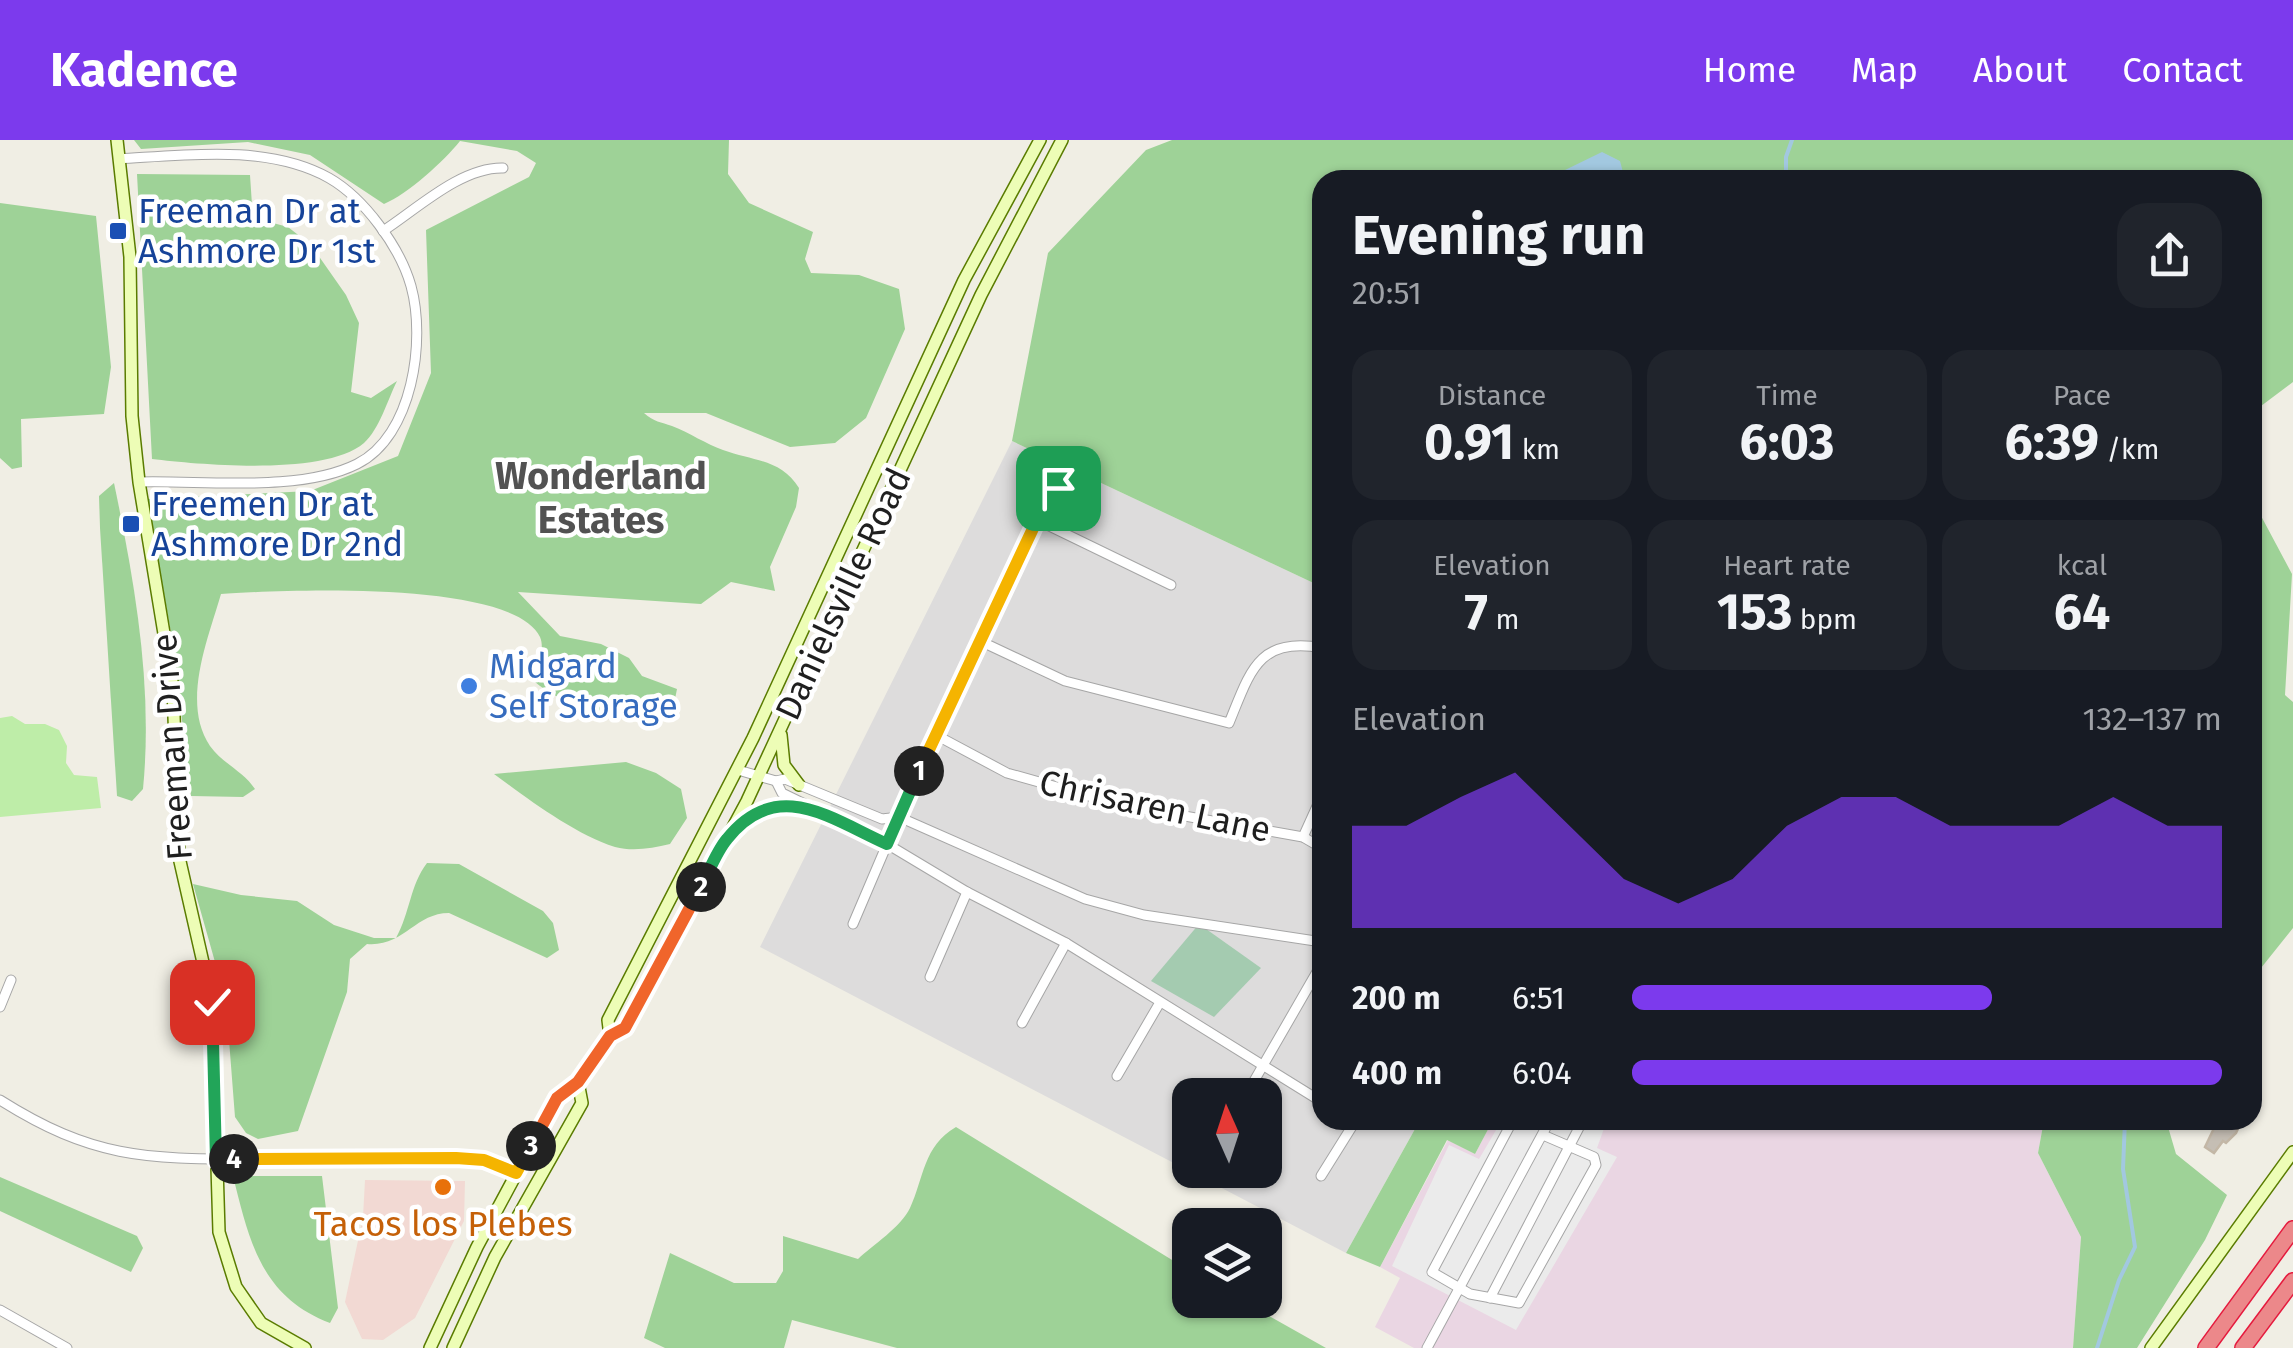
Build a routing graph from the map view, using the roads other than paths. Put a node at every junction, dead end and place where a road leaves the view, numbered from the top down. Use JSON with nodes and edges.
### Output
{"nodes":[{"id":1,"x":117,"y":140,"type":"edge"},
{"id":2,"x":1040,"y":140,"type":"edge"},
{"id":3,"x":1062,"y":140,"type":"edge"},
{"id":4,"x":119,"y":159,"type":"junction"},
{"id":5,"x":503,"y":168,"type":"dead end"},
{"id":6,"x":382,"y":231,"type":"junction"},
{"id":7,"x":956,"y":297,"type":"junction"},
{"id":8,"x":976,"y":306,"type":"junction"},
{"id":9,"x":138,"y":482,"type":"junction"},
{"id":10,"x":1058,"y":488,"type":"dead end"},
{"id":11,"x":1037,"y":520,"type":"junction"},
{"id":12,"x":1172,"y":585,"type":"dead end"},
{"id":13,"x":980,"y":641,"type":"junction"},
{"id":14,"x":1312,"y":648,"type":"edge"},
{"id":15,"x":781,"y":728,"type":"junction"},
{"id":16,"x":934,"y":734,"type":"junction"},
{"id":17,"x":738,"y":770,"type":"junction"},
{"id":18,"x":759,"y":777,"type":"junction"},
{"id":19,"x":776,"y":781,"type":"junction"},
{"id":20,"x":799,"y":785,"type":"junction"},
{"id":21,"x":810,"y":807,"type":"junction"},
{"id":22,"x":898,"y":817,"type":"junction"},
{"id":23,"x":1312,"y":817,"type":"edge"},
{"id":24,"x":1303,"y":837,"type":"junction"},
{"id":25,"x":727,"y":839,"type":"junction"},
{"id":26,"x":1312,"y":842,"type":"edge"},
{"id":27,"x":887,"y":844,"type":"junction"},
{"id":28,"x":967,"y":892,"type":"junction"},
{"id":29,"x":853,"y":924,"type":"dead end"},
{"id":30,"x":1312,"y":940,"type":"edge"},
{"id":31,"x":1066,"y":943,"type":"junction"},
{"id":32,"x":930,"y":977,"type":"dead end"},
{"id":33,"x":1312,"y":979,"type":"edge"},
{"id":34,"x":10,"y":980,"type":"dead end"},
{"id":35,"x":1159,"y":1004,"type":"junction"},
{"id":36,"x":0,"y":1007,"type":"edge"},
{"id":37,"x":1022,"y":1022,"type":"dead end"},
{"id":38,"x":610,"y":1036,"type":"junction"},
{"id":39,"x":1262,"y":1066,"type":"junction"},
{"id":40,"x":1117,"y":1076,"type":"dead end"},
{"id":41,"x":1255,"y":1078,"type":"edge"},
{"id":42,"x":578,"y":1082,"type":"junction"},
{"id":43,"x":1312,"y":1096,"type":"edge"},
{"id":44,"x":0,"y":1100,"type":"edge"},
{"id":45,"x":1348,"y":1130,"type":"edge"},
{"id":46,"x":1508,"y":1130,"type":"edge"},
{"id":47,"x":1544,"y":1130,"type":"edge"},
{"id":48,"x":1578,"y":1130,"type":"edge"},
{"id":49,"x":1542,"y":1134,"type":"junction"},
{"id":50,"x":1570,"y":1146,"type":"junction"},
{"id":51,"x":2293,"y":1152,"type":"edge"},
{"id":52,"x":216,"y":1160,"type":"junction"},
{"id":53,"x":516,"y":1173,"type":"junction"},
{"id":54,"x":1321,"y":1176,"type":"dead end"},
{"id":55,"x":2293,"y":1229,"type":"edge"},
{"id":56,"x":2293,"y":1281,"type":"edge"},
{"id":57,"x":1461,"y":1289,"type":"junction"},
{"id":58,"x":1490,"y":1298,"type":"junction"},
{"id":59,"x":0,"y":1310,"type":"edge"},
{"id":60,"x":274,"y":1341,"type":"edge"},
{"id":61,"x":67,"y":1348,"type":"edge"},
{"id":62,"x":306,"y":1348,"type":"edge"},
{"id":63,"x":430,"y":1348,"type":"edge"},
{"id":64,"x":453,"y":1348,"type":"edge"},
{"id":65,"x":1426,"y":1348,"type":"edge"},
{"id":66,"x":2151,"y":1348,"type":"edge"},
{"id":67,"x":2206,"y":1348,"type":"edge"},
{"id":68,"x":2243,"y":1348,"type":"edge"}],
"edges":[{"from":1,"to":4,"type":"main road","name":"Freeman Drive"},
{"from":2,"to":7,"type":"main road","name":"Danielsville Road"},
{"from":3,"to":8,"type":"main road","name":"Danielsville Road"},
{"from":4,"to":6,"type":"street"},
{"from":4,"to":9,"type":"main road","name":"Freeman Drive"},
{"from":5,"to":6,"type":"street"},
{"from":6,"to":9,"type":"street"},
{"from":7,"to":8,"type":"main road"},
{"from":7,"to":17,"type":"main road","name":"Danielsville Road"},
{"from":8,"to":15,"type":"main road","name":"Danielsville Road"},
{"from":9,"to":52,"type":"main road","name":"Freeman Drive"},
{"from":10,"to":11,"type":"street"},
{"from":11,"to":12,"type":"street"},
{"from":11,"to":13,"type":"street"},
{"from":13,"to":14,"type":"street"},
{"from":13,"to":16,"type":"street"},
{"from":15,"to":18,"type":"main road","name":"Danielsville Road"},
{"from":15,"to":20,"type":"main road"},
{"from":16,"to":22,"type":"street"},
{"from":16,"to":24,"type":"street","name":"Chrisaren Lane"},
{"from":17,"to":18,"type":"street"},
{"from":17,"to":38,"type":"main road","name":"Danielsville Road"},
{"from":18,"to":19,"type":"street"},
{"from":18,"to":25,"type":"main road","name":"Danielsville Road"},
{"from":19,"to":20,"type":"street"},
{"from":19,"to":21,"type":"street"},
{"from":20,"to":22,"type":"street"},
{"from":21,"to":25,"type":"main road"},
{"from":21,"to":27,"type":"street"},
{"from":22,"to":27,"type":"street"},
{"from":22,"to":30,"type":"street"},
{"from":23,"to":24,"type":"street"},
{"from":24,"to":26,"type":"street","name":"Chrisaren Lane"},
{"from":25,"to":38,"type":"main road","name":"Danielsville Road"},
{"from":27,"to":28,"type":"street"},
{"from":27,"to":29,"type":"street"},
{"from":28,"to":31,"type":"street"},
{"from":28,"to":32,"type":"street"},
{"from":31,"to":35,"type":"street"},
{"from":31,"to":37,"type":"street"},
{"from":33,"to":39,"type":"street"},
{"from":34,"to":36,"type":"street"},
{"from":35,"to":39,"type":"street"},
{"from":35,"to":40,"type":"street"},
{"from":38,"to":42,"type":"main road","name":"Danielsville Road"},
{"from":39,"to":41,"type":"street"},
{"from":39,"to":43,"type":"street"},
{"from":42,"to":53,"type":"main road","name":"Danielsville Road"},
{"from":42,"to":64,"type":"main road","name":"Danielsville Road"},
{"from":44,"to":52,"type":"street"},
{"from":45,"to":54,"type":"street"},
{"from":46,"to":57,"type":"street"},
{"from":47,"to":49,"type":"street"},
{"from":48,"to":50,"type":"street"},
{"from":49,"to":50,"type":"street"},
{"from":49,"to":57,"type":"street"},
{"from":50,"to":58,"type":"street"},
{"from":50,"to":58,"type":"street"},
{"from":51,"to":66,"type":"main road"},
{"from":52,"to":53,"type":"street"},
{"from":52,"to":60,"type":"main road","name":"Freeman Drive"},
{"from":53,"to":63,"type":"main road","name":"Danielsville Road"},
{"from":55,"to":67,"type":"highway"},
{"from":56,"to":68,"type":"highway"},
{"from":57,"to":58,"type":"street"},
{"from":57,"to":65,"type":"street"},
{"from":59,"to":61,"type":"street"},
{"from":60,"to":62,"type":"main road","name":"Freeman Drive"}]}
